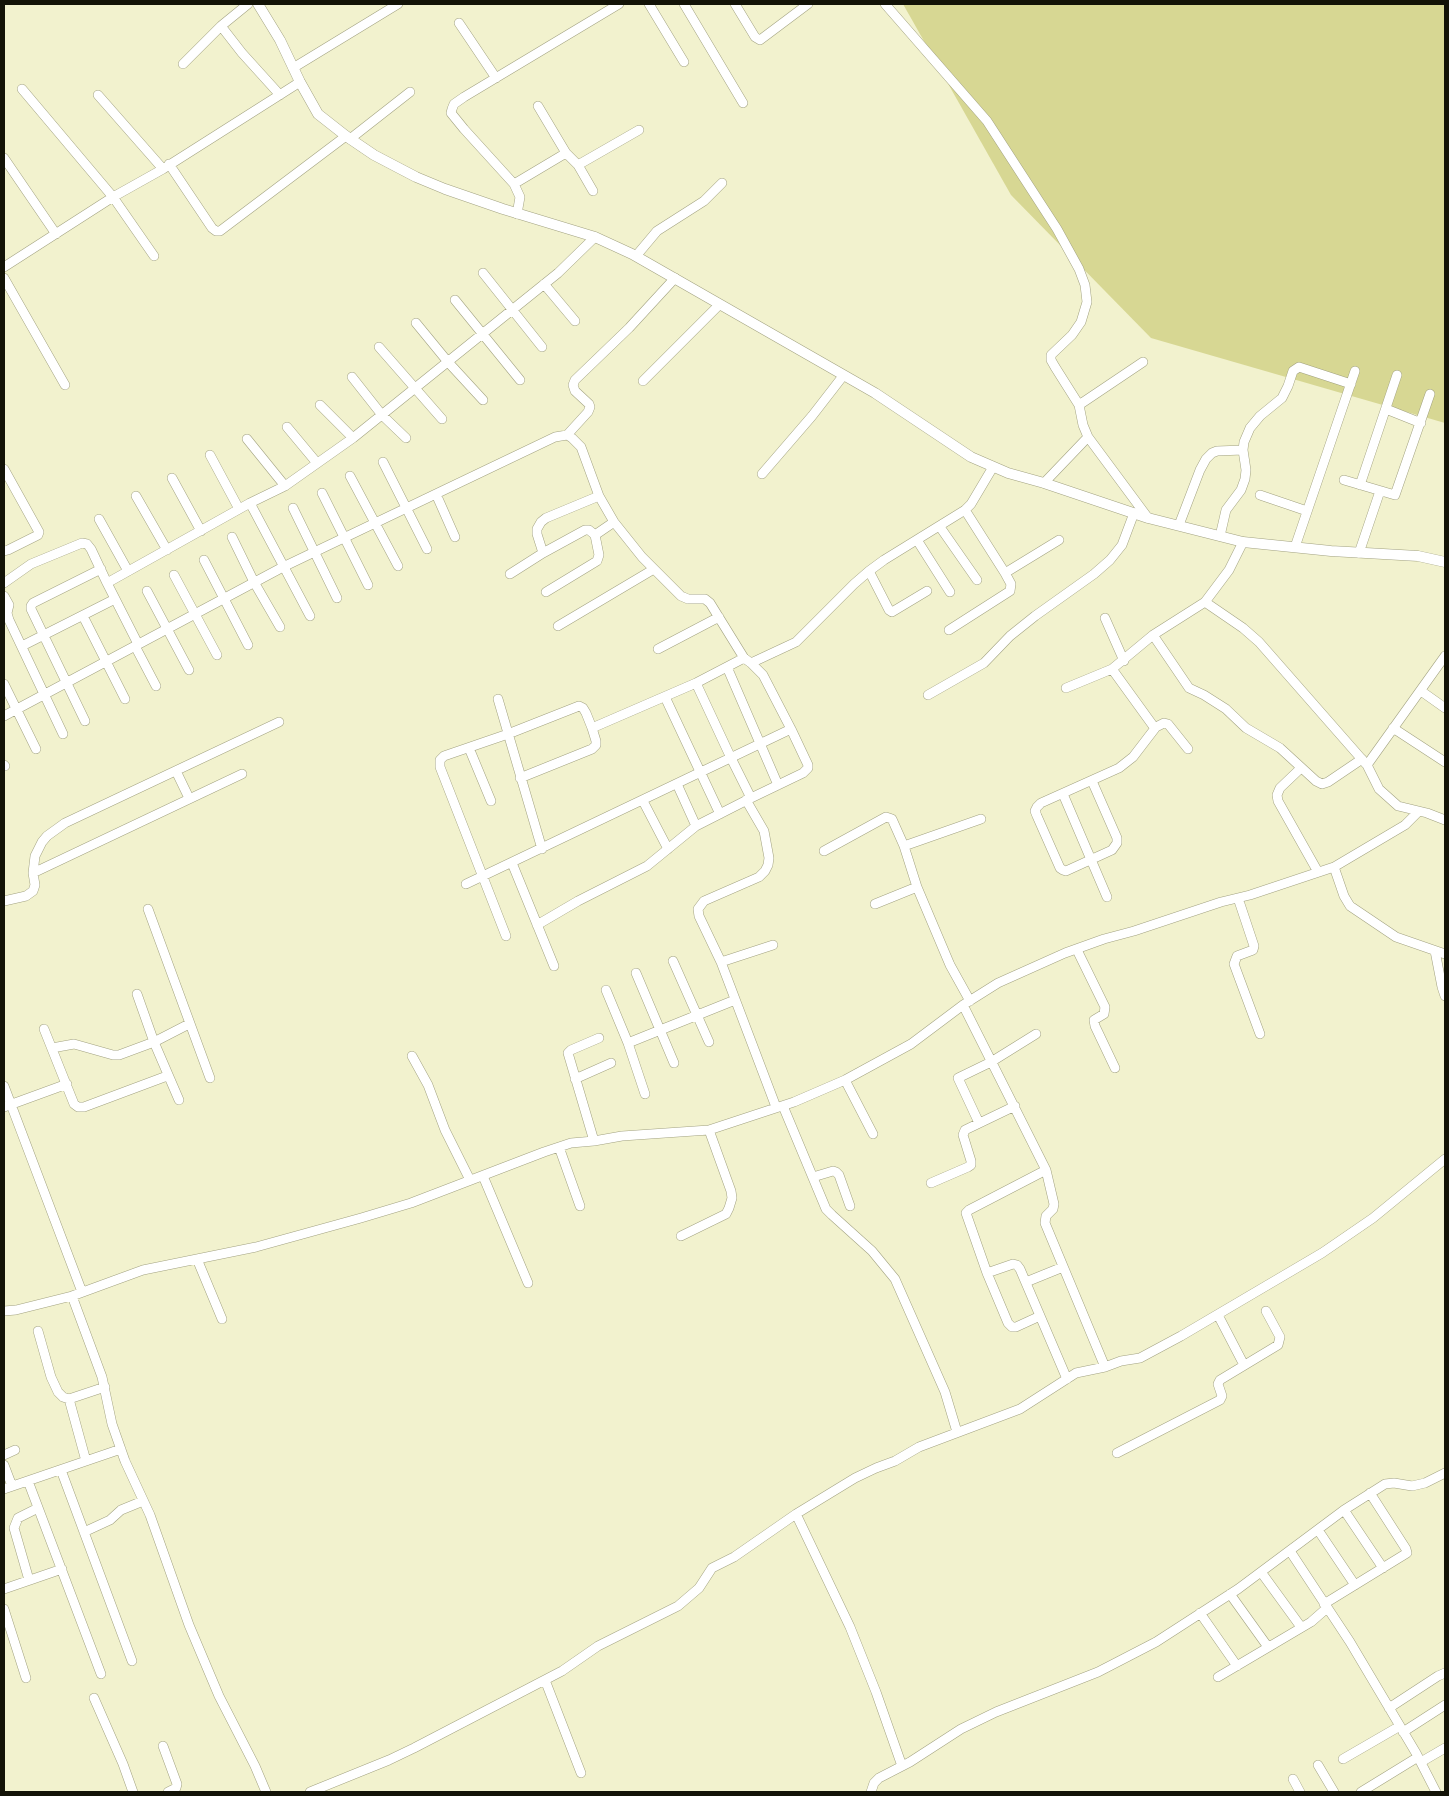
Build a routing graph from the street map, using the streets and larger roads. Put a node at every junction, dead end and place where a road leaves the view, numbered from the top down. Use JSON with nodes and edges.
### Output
{"nodes":[{"id":1,"x":248,"y":4,"type":"edge"},
{"id":2,"x":258,"y":4,"type":"edge"},
{"id":3,"x":398,"y":4,"type":"edge"},
{"id":4,"x":619,"y":4,"type":"edge"},
{"id":5,"x":649,"y":4,"type":"edge"},
{"id":6,"x":684,"y":4,"type":"edge"},
{"id":7,"x":735,"y":4,"type":"edge"},
{"id":8,"x":808,"y":4,"type":"edge"},
{"id":9,"x":885,"y":4,"type":"edge"},
{"id":10,"x":459,"y":23,"type":"dead end"},
{"id":11,"x":221,"y":26,"type":"junction"},
{"id":12,"x":684,"y":62,"type":"dead end"},
{"id":13,"x":183,"y":64,"type":"dead end"},
{"id":14,"x":293,"y":68,"type":"junction"},
{"id":15,"x":496,"y":78,"type":"junction"},
{"id":16,"x":300,"y":82,"type":"junction"},
{"id":17,"x":22,"y":89,"type":"dead end"},
{"id":18,"x":410,"y":92,"type":"dead end"},
{"id":19,"x":98,"y":95,"type":"dead end"},
{"id":20,"x":280,"y":95,"type":"junction"},
{"id":21,"x":743,"y":103,"type":"dead end"},
{"id":22,"x":538,"y":106,"type":"dead end"},
{"id":23,"x":639,"y":130,"type":"dead end"},
{"id":24,"x":348,"y":138,"type":"junction"},
{"id":25,"x":566,"y":153,"type":"junction"},
{"id":26,"x":4,"y":158,"type":"edge"},
{"id":27,"x":578,"y":165,"type":"junction"},
{"id":28,"x":166,"y":166,"type":"junction"},
{"id":29,"x":722,"y":183,"type":"dead end"},
{"id":30,"x":514,"y":184,"type":"junction"},
{"id":31,"x":593,"y":191,"type":"dead end"},
{"id":32,"x":113,"y":196,"type":"junction"},
{"id":33,"x":517,"y":214,"type":"junction"},
{"id":34,"x":56,"y":234,"type":"junction"},
{"id":35,"x":595,"y":238,"type":"junction"},
{"id":36,"x":154,"y":256,"type":"dead end"},
{"id":37,"x":636,"y":256,"type":"junction"},
{"id":38,"x":4,"y":267,"type":"edge"},
{"id":39,"x":483,"y":273,"type":"dead end"},
{"id":40,"x":4,"y":278,"type":"edge"},
{"id":41,"x":675,"y":278,"type":"junction"},
{"id":42,"x":544,"y":284,"type":"junction"},
{"id":43,"x":455,"y":300,"type":"dead end"},
{"id":44,"x":719,"y":305,"type":"junction"},
{"id":45,"x":513,"y":310,"type":"junction"},
{"id":46,"x":574,"y":321,"type":"dead end"},
{"id":47,"x":416,"y":323,"type":"dead end"},
{"id":48,"x":483,"y":335,"type":"junction"},
{"id":49,"x":379,"y":347,"type":"dead end"},
{"id":50,"x":542,"y":347,"type":"dead end"},
{"id":51,"x":448,"y":362,"type":"junction"},
{"id":52,"x":1143,"y":362,"type":"dead end"},
{"id":53,"x":1356,"y":371,"type":"dead end"},
{"id":54,"x":1398,"y":375,"type":"dead end"},
{"id":55,"x":843,"y":376,"type":"junction"},
{"id":56,"x":352,"y":378,"type":"dead end"},
{"id":57,"x":520,"y":380,"type":"dead end"},
{"id":58,"x":643,"y":381,"type":"dead end"},
{"id":59,"x":1351,"y":384,"type":"junction"},
{"id":60,"x":65,"y":385,"type":"dead end"},
{"id":61,"x":415,"y":388,"type":"junction"},
{"id":62,"x":1430,"y":394,"type":"dead end"},
{"id":63,"x":483,"y":400,"type":"dead end"},
{"id":64,"x":320,"y":405,"type":"dead end"},
{"id":65,"x":1079,"y":405,"type":"junction"},
{"id":66,"x":1386,"y":409,"type":"junction"},
{"id":67,"x":382,"y":415,"type":"junction"},
{"id":68,"x":442,"y":419,"type":"dead end"},
{"id":69,"x":1421,"y":423,"type":"junction"},
{"id":70,"x":287,"y":427,"type":"dead end"},
{"id":71,"x":568,"y":436,"type":"junction"},
{"id":72,"x":353,"y":438,"type":"junction"},
{"id":73,"x":406,"y":438,"type":"dead end"},
{"id":74,"x":1088,"y":438,"type":"junction"},
{"id":75,"x":247,"y":440,"type":"dead end"},
{"id":76,"x":1243,"y":450,"type":"junction"},
{"id":77,"x":210,"y":455,"type":"dead end"},
{"id":78,"x":383,"y":462,"type":"dead end"},
{"id":79,"x":317,"y":463,"type":"junction"},
{"id":80,"x":993,"y":467,"type":"junction"},
{"id":81,"x":4,"y":469,"type":"edge"},
{"id":82,"x":762,"y":474,"type":"dead end"},
{"id":83,"x":350,"y":476,"type":"dead end"},
{"id":84,"x":172,"y":478,"type":"dead end"},
{"id":85,"x":1344,"y":480,"type":"dead end"},
{"id":86,"x":1044,"y":483,"type":"junction"},
{"id":87,"x":1360,"y":484,"type":"junction"},
{"id":88,"x":285,"y":486,"type":"junction"},
{"id":89,"x":1380,"y":491,"type":"junction"},
{"id":90,"x":322,"y":494,"type":"dead end"},
{"id":91,"x":436,"y":494,"type":"junction"},
{"id":92,"x":1260,"y":495,"type":"dead end"},
{"id":93,"x":136,"y":496,"type":"dead end"},
{"id":94,"x":600,"y":496,"type":"junction"},
{"id":95,"x":250,"y":503,"type":"junction"},
{"id":96,"x":293,"y":508,"type":"dead end"},
{"id":97,"x":406,"y":508,"type":"junction"},
{"id":98,"x":239,"y":509,"type":"junction"},
{"id":99,"x":965,"y":510,"type":"junction"},
{"id":100,"x":1307,"y":512,"type":"junction"},
{"id":101,"x":1134,"y":513,"type":"junction"},
{"id":102,"x":1148,"y":518,"type":"junction"},
{"id":103,"x":100,"y":519,"type":"dead end"},
{"id":104,"x":614,"y":522,"type":"junction"},
{"id":105,"x":375,"y":523,"type":"junction"},
{"id":106,"x":1179,"y":526,"type":"junction"},
{"id":107,"x":940,"y":527,"type":"junction"},
{"id":108,"x":201,"y":531,"type":"junction"},
{"id":109,"x":456,"y":536,"type":"dead end"},
{"id":110,"x":595,"y":536,"type":"junction"},
{"id":111,"x":1220,"y":536,"type":"junction"},
{"id":112,"x":232,"y":537,"type":"dead end"},
{"id":113,"x":344,"y":538,"type":"junction"},
{"id":114,"x":917,"y":540,"type":"junction"},
{"id":115,"x":1059,"y":540,"type":"dead end"},
{"id":116,"x":1243,"y":542,"type":"junction"},
{"id":117,"x":1295,"y":547,"type":"junction"},
{"id":118,"x":427,"y":549,"type":"dead end"},
{"id":119,"x":167,"y":550,"type":"junction"},
{"id":120,"x":4,"y":551,"type":"edge"},
{"id":121,"x":314,"y":552,"type":"junction"},
{"id":122,"x":543,"y":553,"type":"junction"},
{"id":123,"x":1359,"y":553,"type":"junction"},
{"id":124,"x":204,"y":560,"type":"dead end"},
{"id":125,"x":1445,"y":562,"type":"edge"},
{"id":126,"x":398,"y":566,"type":"dead end"},
{"id":127,"x":283,"y":567,"type":"junction"},
{"id":128,"x":101,"y":569,"type":"junction"},
{"id":129,"x":654,"y":569,"type":"junction"},
{"id":130,"x":128,"y":571,"type":"junction"},
{"id":131,"x":869,"y":571,"type":"junction"},
{"id":132,"x":1005,"y":573,"type":"junction"},
{"id":133,"x":510,"y":574,"type":"dead end"},
{"id":134,"x":174,"y":575,"type":"dead end"},
{"id":135,"x":978,"y":580,"type":"dead end"},
{"id":136,"x":254,"y":582,"type":"junction"},
{"id":137,"x":4,"y":583,"type":"edge"},
{"id":138,"x":107,"y":583,"type":"junction"},
{"id":139,"x":368,"y":585,"type":"dead end"},
{"id":140,"x":147,"y":591,"type":"dead end"},
{"id":141,"x":927,"y":591,"type":"dead end"},
{"id":142,"x":546,"y":592,"type":"dead end"},
{"id":143,"x":950,"y":592,"type":"dead end"},
{"id":144,"x":4,"y":596,"type":"edge"},
{"id":145,"x":224,"y":598,"type":"junction"},
{"id":146,"x":337,"y":598,"type":"dead end"},
{"id":147,"x":115,"y":599,"type":"junction"},
{"id":148,"x":1205,"y":602,"type":"junction"},
{"id":149,"x":195,"y":613,"type":"junction"},
{"id":150,"x":83,"y":616,"type":"junction"},
{"id":151,"x":310,"y":616,"type":"dead end"},
{"id":152,"x":719,"y":617,"type":"junction"},
{"id":153,"x":1105,"y":618,"type":"dead end"},
{"id":154,"x":558,"y":626,"type":"dead end"},
{"id":155,"x":280,"y":627,"type":"dead end"},
{"id":156,"x":167,"y":628,"type":"junction"},
{"id":157,"x":949,"y":630,"type":"dead end"},
{"id":158,"x":44,"y":635,"type":"junction"},
{"id":159,"x":1153,"y":635,"type":"junction"},
{"id":160,"x":136,"y":645,"type":"junction"},
{"id":161,"x":248,"y":645,"type":"dead end"},
{"id":162,"x":22,"y":646,"type":"junction"},
{"id":163,"x":658,"y":649,"type":"dead end"},
{"id":164,"x":218,"y":655,"type":"dead end"},
{"id":165,"x":1445,"y":656,"type":"edge"},
{"id":166,"x":105,"y":661,"type":"junction"},
{"id":167,"x":748,"y":661,"type":"junction"},
{"id":168,"x":1124,"y":661,"type":"junction"},
{"id":169,"x":727,"y":668,"type":"junction"},
{"id":170,"x":1112,"y":669,"type":"junction"},
{"id":171,"x":189,"y":670,"type":"dead end"},
{"id":172,"x":67,"y":682,"type":"junction"},
{"id":173,"x":696,"y":683,"type":"junction"},
{"id":174,"x":4,"y":684,"type":"edge"},
{"id":175,"x":156,"y":686,"type":"dead end"},
{"id":176,"x":1066,"y":688,"type":"dead end"},
{"id":177,"x":1421,"y":691,"type":"junction"},
{"id":178,"x":45,"y":694,"type":"junction"},
{"id":179,"x":928,"y":694,"type":"dead end"},
{"id":180,"x":665,"y":697,"type":"junction"},
{"id":181,"x":124,"y":699,"type":"dead end"},
{"id":182,"x":498,"y":699,"type":"dead end"},
{"id":183,"x":1445,"y":708,"type":"edge"},
{"id":184,"x":16,"y":709,"type":"junction"},
{"id":185,"x":4,"y":716,"type":"edge"},
{"id":186,"x":85,"y":721,"type":"dead end"},
{"id":187,"x":279,"y":722,"type":"dead end"},
{"id":188,"x":592,"y":728,"type":"junction"},
{"id":189,"x":791,"y":728,"type":"junction"},
{"id":190,"x":1156,"y":728,"type":"junction"},
{"id":191,"x":1393,"y":728,"type":"junction"},
{"id":192,"x":63,"y":734,"type":"dead end"},
{"id":193,"x":508,"y":734,"type":"junction"},
{"id":194,"x":761,"y":744,"type":"junction"},
{"id":195,"x":470,"y":748,"type":"junction"},
{"id":196,"x":36,"y":749,"type":"dead end"},
{"id":197,"x":1188,"y":749,"type":"dead end"},
{"id":198,"x":731,"y":758,"type":"junction"},
{"id":199,"x":1365,"y":762,"type":"junction"},
{"id":200,"x":1445,"y":762,"type":"edge"},
{"id":201,"x":1301,"y":768,"type":"junction"},
{"id":202,"x":176,"y":771,"type":"junction"},
{"id":203,"x":700,"y":773,"type":"junction"},
{"id":204,"x":242,"y":774,"type":"dead end"},
{"id":205,"x":520,"y":778,"type":"junction"},
{"id":206,"x":1092,"y":781,"type":"junction"},
{"id":207,"x":677,"y":784,"type":"junction"},
{"id":208,"x":778,"y":785,"type":"junction"},
{"id":209,"x":1063,"y":794,"type":"junction"},
{"id":210,"x":190,"y":798,"type":"junction"},
{"id":211,"x":748,"y":799,"type":"junction"},
{"id":212,"x":490,"y":801,"type":"dead end"},
{"id":213,"x":642,"y":801,"type":"junction"},
{"id":214,"x":1418,"y":812,"type":"junction"},
{"id":215,"x":720,"y":814,"type":"junction"},
{"id":216,"x":981,"y":819,"type":"dead end"},
{"id":217,"x":1445,"y":820,"type":"edge"},
{"id":218,"x":696,"y":826,"type":"junction"},
{"id":219,"x":904,"y":846,"type":"junction"},
{"id":220,"x":542,"y":849,"type":"junction"},
{"id":221,"x":668,"y":849,"type":"junction"},
{"id":222,"x":824,"y":851,"type":"dead end"},
{"id":223,"x":1091,"y":860,"type":"junction"},
{"id":224,"x":512,"y":863,"type":"junction"},
{"id":225,"x":1334,"y":867,"type":"junction"},
{"id":226,"x":1318,"y":872,"type":"junction"},
{"id":227,"x":33,"y":873,"type":"junction"},
{"id":228,"x":483,"y":877,"type":"junction"},
{"id":229,"x":466,"y":884,"type":"dead end"},
{"id":230,"x":917,"y":887,"type":"junction"},
{"id":231,"x":1108,"y":898,"type":"dead end"},
{"id":232,"x":1238,"y":898,"type":"junction"},
{"id":233,"x":4,"y":901,"type":"edge"},
{"id":234,"x":875,"y":904,"type":"dead end"},
{"id":235,"x":148,"y":909,"type":"dead end"},
{"id":236,"x":537,"y":924,"type":"junction"},
{"id":237,"x":506,"y":936,"type":"dead end"},
{"id":238,"x":773,"y":945,"type":"dead end"},
{"id":239,"x":1077,"y":950,"type":"junction"},
{"id":240,"x":1435,"y":951,"type":"junction"},
{"id":241,"x":1445,"y":954,"type":"edge"},
{"id":242,"x":673,"y":961,"type":"dead end"},
{"id":243,"x":722,"y":962,"type":"junction"},
{"id":244,"x":554,"y":966,"type":"dead end"},
{"id":245,"x":636,"y":973,"type":"dead end"},
{"id":246,"x":606,"y":990,"type":"dead end"},
{"id":247,"x":138,"y":994,"type":"dead end"},
{"id":248,"x":1445,"y":996,"type":"edge"},
{"id":249,"x":735,"y":1000,"type":"junction"},
{"id":250,"x":966,"y":1003,"type":"junction"},
{"id":251,"x":697,"y":1016,"type":"junction"},
{"id":252,"x":189,"y":1024,"type":"junction"},
{"id":253,"x":44,"y":1030,"type":"dead end"},
{"id":254,"x":660,"y":1030,"type":"junction"},
{"id":255,"x":1036,"y":1034,"type":"dead end"},
{"id":256,"x":1260,"y":1034,"type":"dead end"},
{"id":257,"x":599,"y":1038,"type":"dead end"},
{"id":258,"x":154,"y":1042,"type":"junction"},
{"id":259,"x":709,"y":1042,"type":"dead end"},
{"id":260,"x":628,"y":1043,"type":"junction"},
{"id":261,"x":52,"y":1048,"type":"junction"},
{"id":262,"x":412,"y":1056,"type":"dead end"},
{"id":263,"x":991,"y":1062,"type":"junction"},
{"id":264,"x":610,"y":1063,"type":"dead end"},
{"id":265,"x":674,"y":1063,"type":"dead end"},
{"id":266,"x":1116,"y":1068,"type":"dead end"},
{"id":267,"x":167,"y":1076,"type":"junction"},
{"id":268,"x":210,"y":1078,"type":"dead end"},
{"id":269,"x":575,"y":1079,"type":"junction"},
{"id":270,"x":845,"y":1080,"type":"junction"},
{"id":271,"x":67,"y":1084,"type":"junction"},
{"id":272,"x":4,"y":1086,"type":"edge"},
{"id":273,"x":645,"y":1094,"type":"dead end"},
{"id":274,"x":178,"y":1100,"type":"dead end"},
{"id":275,"x":7,"y":1106,"type":"edge"},
{"id":276,"x":1015,"y":1106,"type":"junction"},
{"id":277,"x":779,"y":1107,"type":"junction"},
{"id":278,"x":979,"y":1123,"type":"junction"},
{"id":279,"x":709,"y":1130,"type":"junction"},
{"id":280,"x":873,"y":1134,"type":"dead end"},
{"id":281,"x":594,"y":1141,"type":"junction"},
{"id":282,"x":559,"y":1147,"type":"junction"},
{"id":283,"x":1445,"y":1159,"type":"edge"},
{"id":284,"x":1046,"y":1170,"type":"junction"},
{"id":285,"x":483,"y":1176,"type":"junction"},
{"id":286,"x":813,"y":1177,"type":"junction"},
{"id":287,"x":470,"y":1180,"type":"junction"},
{"id":288,"x":931,"y":1183,"type":"dead end"},
{"id":289,"x":580,"y":1206,"type":"dead end"},
{"id":290,"x":850,"y":1206,"type":"dead end"},
{"id":291,"x":682,"y":1236,"type":"dead end"},
{"id":292,"x":197,"y":1259,"type":"junction"},
{"id":293,"x":1064,"y":1267,"type":"junction"},
{"id":294,"x":987,"y":1273,"type":"junction"},
{"id":295,"x":1026,"y":1282,"type":"junction"},
{"id":296,"x":528,"y":1283,"type":"dead end"},
{"id":297,"x":82,"y":1292,"type":"junction"},
{"id":298,"x":72,"y":1296,"type":"junction"},
{"id":299,"x":4,"y":1311,"type":"edge"},
{"id":300,"x":1266,"y":1311,"type":"dead end"},
{"id":301,"x":1218,"y":1315,"type":"junction"},
{"id":302,"x":1040,"y":1316,"type":"junction"},
{"id":303,"x":222,"y":1319,"type":"dead end"},
{"id":304,"x":38,"y":1331,"type":"dead end"},
{"id":305,"x":1244,"y":1365,"type":"junction"},
{"id":306,"x":1104,"y":1367,"type":"junction"},
{"id":307,"x":1067,"y":1379,"type":"junction"},
{"id":308,"x":105,"y":1387,"type":"junction"},
{"id":309,"x":69,"y":1399,"type":"junction"},
{"id":310,"x":957,"y":1432,"type":"junction"},
{"id":311,"x":121,"y":1449,"type":"junction"},
{"id":312,"x":15,"y":1450,"type":"dead end"},
{"id":313,"x":1117,"y":1453,"type":"dead end"},
{"id":314,"x":4,"y":1455,"type":"edge"},
{"id":315,"x":86,"y":1461,"type":"junction"},
{"id":316,"x":4,"y":1465,"type":"edge"},
{"id":317,"x":61,"y":1470,"type":"junction"},
{"id":318,"x":1445,"y":1473,"type":"edge"},
{"id":319,"x":28,"y":1481,"type":"junction"},
{"id":320,"x":8,"y":1487,"type":"edge"},
{"id":321,"x":1370,"y":1493,"type":"junction"},
{"id":322,"x":143,"y":1501,"type":"junction"},
{"id":323,"x":38,"y":1508,"type":"junction"},
{"id":324,"x":1344,"y":1510,"type":"junction"},
{"id":325,"x":796,"y":1514,"type":"junction"},
{"id":326,"x":1318,"y":1530,"type":"junction"},
{"id":327,"x":84,"y":1532,"type":"junction"},
{"id":328,"x":1290,"y":1551,"type":"junction"},
{"id":329,"x":1383,"y":1568,"type":"junction"},
{"id":330,"x":62,"y":1569,"type":"junction"},
{"id":331,"x":1261,"y":1572,"type":"junction"},
{"id":332,"x":30,"y":1580,"type":"junction"},
{"id":333,"x":1355,"y":1585,"type":"junction"},
{"id":334,"x":4,"y":1588,"type":"edge"},
{"id":335,"x":1230,"y":1594,"type":"junction"},
{"id":336,"x":1325,"y":1606,"type":"junction"},
{"id":337,"x":4,"y":1609,"type":"edge"},
{"id":338,"x":1200,"y":1613,"type":"junction"},
{"id":339,"x":1301,"y":1627,"type":"junction"},
{"id":340,"x":1268,"y":1647,"type":"junction"},
{"id":341,"x":132,"y":1661,"type":"dead end"},
{"id":342,"x":1237,"y":1666,"type":"junction"},
{"id":343,"x":1445,"y":1673,"type":"edge"},
{"id":344,"x":101,"y":1674,"type":"dead end"},
{"id":345,"x":1218,"y":1677,"type":"dead end"},
{"id":346,"x":26,"y":1678,"type":"dead end"},
{"id":347,"x":545,"y":1680,"type":"junction"},
{"id":348,"x":94,"y":1698,"type":"dead end"},
{"id":349,"x":1445,"y":1705,"type":"edge"},
{"id":350,"x":1389,"y":1708,"type":"junction"},
{"id":351,"x":1401,"y":1729,"type":"junction"},
{"id":352,"x":163,"y":1746,"type":"dead end"},
{"id":353,"x":1445,"y":1748,"type":"edge"},
{"id":354,"x":1343,"y":1759,"type":"dead end"},
{"id":355,"x":1419,"y":1759,"type":"junction"},
{"id":356,"x":1318,"y":1765,"type":"dead end"},
{"id":357,"x":902,"y":1766,"type":"junction"},
{"id":358,"x":581,"y":1773,"type":"dead end"},
{"id":359,"x":1293,"y":1779,"type":"dead end"},
{"id":360,"x":134,"y":1792,"type":"edge"},
{"id":361,"x":168,"y":1792,"type":"edge"},
{"id":362,"x":266,"y":1792,"type":"edge"},
{"id":363,"x":310,"y":1792,"type":"edge"},
{"id":364,"x":872,"y":1792,"type":"edge"},
{"id":365,"x":1300,"y":1792,"type":"edge"},
{"id":366,"x":1334,"y":1792,"type":"edge"},
{"id":367,"x":1361,"y":1792,"type":"edge"},
{"id":368,"x":1436,"y":1792,"type":"edge"}],
"edges":[{"from":1,"to":11,"type":"street"},
{"from":2,"to":14,"type":"street"},
{"from":3,"to":14,"type":"street"},
{"from":4,"to":15,"type":"street"},
{"from":5,"to":12,"type":"street"},
{"from":6,"to":21,"type":"street"},
{"from":7,"to":8,"type":"street"},
{"from":9,"to":65,"type":"street"},
{"from":10,"to":15,"type":"street"},
{"from":11,"to":13,"type":"street"},
{"from":11,"to":20,"type":"street"},
{"from":14,"to":16,"type":"street"},
{"from":15,"to":30,"type":"street"},
{"from":16,"to":20,"type":"street"},
{"from":16,"to":24,"type":"street"},
{"from":17,"to":32,"type":"street"},
{"from":18,"to":24,"type":"street"},
{"from":19,"to":28,"type":"street"},
{"from":20,"to":28,"type":"street"},
{"from":22,"to":25,"type":"street"},
{"from":23,"to":27,"type":"street"},
{"from":24,"to":28,"type":"street"},
{"from":24,"to":33,"type":"street"},
{"from":25,"to":27,"type":"street"},
{"from":25,"to":30,"type":"street"},
{"from":26,"to":34,"type":"street"},
{"from":27,"to":31,"type":"street"},
{"from":28,"to":32,"type":"street"},
{"from":29,"to":37,"type":"street"},
{"from":30,"to":33,"type":"street"},
{"from":32,"to":34,"type":"street"},
{"from":32,"to":36,"type":"street"},
{"from":33,"to":35,"type":"street"},
{"from":34,"to":38,"type":"street"},
{"from":35,"to":37,"type":"street"},
{"from":35,"to":42,"type":"street"},
{"from":37,"to":41,"type":"street"},
{"from":39,"to":45,"type":"street"},
{"from":40,"to":60,"type":"street"},
{"from":41,"to":44,"type":"street"},
{"from":41,"to":71,"type":"street"},
{"from":42,"to":45,"type":"street"},
{"from":42,"to":46,"type":"street"},
{"from":43,"to":48,"type":"street"},
{"from":44,"to":55,"type":"street"},
{"from":44,"to":58,"type":"street"},
{"from":45,"to":48,"type":"street"},
{"from":45,"to":50,"type":"street"},
{"from":47,"to":51,"type":"street"},
{"from":48,"to":51,"type":"street"},
{"from":48,"to":57,"type":"street"},
{"from":49,"to":61,"type":"street"},
{"from":51,"to":61,"type":"street"},
{"from":51,"to":63,"type":"street"},
{"from":52,"to":65,"type":"street"},
{"from":53,"to":59,"type":"street"},
{"from":54,"to":66,"type":"street"},
{"from":55,"to":80,"type":"street"},
{"from":55,"to":82,"type":"street"},
{"from":56,"to":67,"type":"street"},
{"from":59,"to":76,"type":"street"},
{"from":59,"to":100,"type":"street"},
{"from":61,"to":67,"type":"street"},
{"from":61,"to":68,"type":"street"},
{"from":62,"to":69,"type":"street"},
{"from":64,"to":72,"type":"street"},
{"from":65,"to":74,"type":"street"},
{"from":66,"to":69,"type":"street"},
{"from":66,"to":87,"type":"street"},
{"from":67,"to":72,"type":"street"},
{"from":67,"to":73,"type":"street"},
{"from":69,"to":89,"type":"street"},
{"from":70,"to":79,"type":"street"},
{"from":71,"to":91,"type":"street"},
{"from":71,"to":94,"type":"street"},
{"from":72,"to":79,"type":"street"},
{"from":74,"to":86,"type":"street"},
{"from":74,"to":102,"type":"street"},
{"from":75,"to":88,"type":"street"},
{"from":76,"to":106,"type":"street"},
{"from":76,"to":111,"type":"street"},
{"from":77,"to":98,"type":"street"},
{"from":78,"to":97,"type":"street"},
{"from":79,"to":88,"type":"street"},
{"from":80,"to":86,"type":"street"},
{"from":80,"to":99,"type":"street"},
{"from":81,"to":120,"type":"street"},
{"from":83,"to":105,"type":"street"},
{"from":84,"to":108,"type":"street"},
{"from":85,"to":87,"type":"street"},
{"from":86,"to":101,"type":"street"},
{"from":87,"to":89,"type":"street"},
{"from":88,"to":95,"type":"street"},
{"from":89,"to":123,"type":"street"},
{"from":90,"to":113,"type":"street"},
{"from":91,"to":97,"type":"street"},
{"from":91,"to":109,"type":"street"},
{"from":92,"to":100,"type":"street"},
{"from":93,"to":119,"type":"street"},
{"from":94,"to":104,"type":"street"},
{"from":94,"to":122,"type":"street"},
{"from":95,"to":98,"type":"street"},
{"from":95,"to":127,"type":"street"},
{"from":96,"to":121,"type":"street"},
{"from":97,"to":105,"type":"street"},
{"from":97,"to":118,"type":"street"},
{"from":98,"to":108,"type":"street"},
{"from":99,"to":107,"type":"street"},
{"from":99,"to":132,"type":"street"},
{"from":100,"to":117,"type":"street"},
{"from":101,"to":102,"type":"street"},
{"from":101,"to":179,"type":"street"},
{"from":102,"to":106,"type":"street"},
{"from":103,"to":130,"type":"street"},
{"from":104,"to":110,"type":"street"},
{"from":104,"to":129,"type":"street"},
{"from":105,"to":113,"type":"street"},
{"from":105,"to":126,"type":"street"},
{"from":106,"to":111,"type":"street"},
{"from":107,"to":114,"type":"street"},
{"from":107,"to":135,"type":"street"},
{"from":108,"to":119,"type":"street"},
{"from":110,"to":122,"type":"street"},
{"from":110,"to":142,"type":"street"},
{"from":111,"to":116,"type":"street"},
{"from":112,"to":136,"type":"street"},
{"from":113,"to":121,"type":"street"},
{"from":113,"to":139,"type":"street"},
{"from":114,"to":131,"type":"street"},
{"from":114,"to":143,"type":"street"},
{"from":115,"to":132,"type":"street"},
{"from":116,"to":117,"type":"street"},
{"from":116,"to":148,"type":"street"},
{"from":117,"to":123,"type":"street"},
{"from":119,"to":130,"type":"street"},
{"from":121,"to":127,"type":"street"},
{"from":121,"to":146,"type":"street"},
{"from":122,"to":133,"type":"street"},
{"from":123,"to":125,"type":"street"},
{"from":124,"to":145,"type":"street"},
{"from":127,"to":136,"type":"street"},
{"from":127,"to":151,"type":"street"},
{"from":128,"to":137,"type":"street"},
{"from":128,"to":138,"type":"street"},
{"from":128,"to":158,"type":"street"},
{"from":129,"to":152,"type":"street"},
{"from":129,"to":154,"type":"street"},
{"from":130,"to":138,"type":"street"},
{"from":131,"to":141,"type":"street"},
{"from":131,"to":167,"type":"street"},
{"from":132,"to":157,"type":"street"},
{"from":134,"to":149,"type":"street"},
{"from":136,"to":145,"type":"street"},
{"from":136,"to":155,"type":"street"},
{"from":138,"to":147,"type":"street"},
{"from":140,"to":156,"type":"street"},
{"from":144,"to":162,"type":"street"},
{"from":145,"to":149,"type":"street"},
{"from":145,"to":161,"type":"street"},
{"from":147,"to":150,"type":"street"},
{"from":147,"to":160,"type":"street"},
{"from":148,"to":159,"type":"street"},
{"from":148,"to":199,"type":"street"},
{"from":149,"to":156,"type":"street"},
{"from":149,"to":164,"type":"street"},
{"from":150,"to":158,"type":"street"},
{"from":150,"to":166,"type":"street"},
{"from":152,"to":163,"type":"street"},
{"from":152,"to":167,"type":"street"},
{"from":153,"to":168,"type":"street"},
{"from":156,"to":160,"type":"street"},
{"from":156,"to":171,"type":"street"},
{"from":158,"to":162,"type":"street"},
{"from":158,"to":172,"type":"street"},
{"from":159,"to":168,"type":"street"},
{"from":159,"to":201,"type":"street"},
{"from":160,"to":166,"type":"street"},
{"from":160,"to":175,"type":"street"},
{"from":162,"to":178,"type":"street"},
{"from":165,"to":177,"type":"street"},
{"from":166,"to":172,"type":"street"},
{"from":166,"to":181,"type":"street"},
{"from":167,"to":169,"type":"street"},
{"from":167,"to":189,"type":"street"},
{"from":168,"to":170,"type":"street"},
{"from":169,"to":173,"type":"street"},
{"from":169,"to":194,"type":"street"},
{"from":170,"to":176,"type":"street"},
{"from":170,"to":190,"type":"street"},
{"from":172,"to":178,"type":"street"},
{"from":172,"to":186,"type":"street"},
{"from":173,"to":180,"type":"street"},
{"from":173,"to":198,"type":"street"},
{"from":174,"to":184,"type":"street"},
{"from":177,"to":183,"type":"street"},
{"from":177,"to":191,"type":"street"},
{"from":178,"to":184,"type":"street"},
{"from":178,"to":192,"type":"street"},
{"from":180,"to":188,"type":"street"},
{"from":180,"to":203,"type":"street"},
{"from":182,"to":193,"type":"street"},
{"from":184,"to":185,"type":"street"},
{"from":184,"to":196,"type":"street"},
{"from":187,"to":202,"type":"street"},
{"from":188,"to":193,"type":"street"},
{"from":188,"to":205,"type":"street"},
{"from":189,"to":194,"type":"street"},
{"from":189,"to":208,"type":"street"},
{"from":190,"to":197,"type":"street"},
{"from":190,"to":206,"type":"street"},
{"from":191,"to":199,"type":"street"},
{"from":191,"to":200,"type":"street"},
{"from":193,"to":195,"type":"street"},
{"from":193,"to":205,"type":"street"},
{"from":194,"to":198,"type":"street"},
{"from":194,"to":208,"type":"street"},
{"from":195,"to":212,"type":"street"},
{"from":195,"to":228,"type":"street"},
{"from":198,"to":203,"type":"street"},
{"from":198,"to":211,"type":"street"},
{"from":199,"to":201,"type":"street"},
{"from":199,"to":214,"type":"street"},
{"from":201,"to":226,"type":"street"},
{"from":202,"to":210,"type":"street"},
{"from":202,"to":227,"type":"street"},
{"from":203,"to":207,"type":"street"},
{"from":203,"to":215,"type":"street"},
{"from":204,"to":210,"type":"street"},
{"from":205,"to":220,"type":"street"},
{"from":206,"to":209,"type":"street"},
{"from":206,"to":223,"type":"street"},
{"from":207,"to":213,"type":"street"},
{"from":207,"to":218,"type":"street"},
{"from":208,"to":211,"type":"street"},
{"from":209,"to":223,"type":"street"},
{"from":209,"to":223,"type":"street"},
{"from":210,"to":227,"type":"street"},
{"from":211,"to":215,"type":"street"},
{"from":211,"to":243,"type":"street"},
{"from":213,"to":220,"type":"street"},
{"from":213,"to":221,"type":"street"},
{"from":214,"to":217,"type":"street"},
{"from":214,"to":225,"type":"street"},
{"from":215,"to":218,"type":"street"},
{"from":216,"to":219,"type":"street"},
{"from":218,"to":221,"type":"street"},
{"from":219,"to":222,"type":"street"},
{"from":219,"to":230,"type":"street"},
{"from":220,"to":224,"type":"street"},
{"from":221,"to":236,"type":"street"},
{"from":223,"to":231,"type":"street"},
{"from":224,"to":228,"type":"street"},
{"from":224,"to":236,"type":"street"},
{"from":225,"to":226,"type":"street"},
{"from":225,"to":240,"type":"street"},
{"from":226,"to":232,"type":"street"},
{"from":227,"to":233,"type":"street"},
{"from":228,"to":229,"type":"street"},
{"from":228,"to":237,"type":"street"},
{"from":230,"to":234,"type":"street"},
{"from":230,"to":250,"type":"street"},
{"from":232,"to":239,"type":"street"},
{"from":232,"to":256,"type":"street"},
{"from":235,"to":252,"type":"street"},
{"from":236,"to":244,"type":"street"},
{"from":238,"to":243,"type":"street"},
{"from":239,"to":250,"type":"street"},
{"from":239,"to":266,"type":"street"},
{"from":240,"to":241,"type":"street"},
{"from":240,"to":248,"type":"street"},
{"from":242,"to":251,"type":"street"},
{"from":243,"to":249,"type":"street"},
{"from":245,"to":254,"type":"street"},
{"from":246,"to":260,"type":"street"},
{"from":247,"to":258,"type":"street"},
{"from":249,"to":251,"type":"street"},
{"from":249,"to":277,"type":"street"},
{"from":250,"to":263,"type":"street"},
{"from":250,"to":270,"type":"street"},
{"from":251,"to":254,"type":"street"},
{"from":251,"to":259,"type":"street"},
{"from":252,"to":258,"type":"street"},
{"from":252,"to":268,"type":"street"},
{"from":253,"to":261,"type":"street"},
{"from":254,"to":260,"type":"street"},
{"from":254,"to":265,"type":"street"},
{"from":255,"to":263,"type":"street"},
{"from":257,"to":269,"type":"street"},
{"from":258,"to":261,"type":"street"},
{"from":258,"to":267,"type":"street"},
{"from":260,"to":273,"type":"street"},
{"from":261,"to":271,"type":"street"},
{"from":262,"to":287,"type":"street"},
{"from":263,"to":276,"type":"street"},
{"from":263,"to":278,"type":"street"},
{"from":264,"to":269,"type":"street"},
{"from":267,"to":271,"type":"street"},
{"from":267,"to":274,"type":"street"},
{"from":269,"to":281,"type":"street"},
{"from":270,"to":277,"type":"street"},
{"from":270,"to":280,"type":"street"},
{"from":271,"to":275,"type":"street"},
{"from":272,"to":275,"type":"street"},
{"from":275,"to":297,"type":"street"},
{"from":276,"to":278,"type":"street"},
{"from":276,"to":284,"type":"street"},
{"from":277,"to":279,"type":"street"},
{"from":277,"to":286,"type":"street"},
{"from":278,"to":288,"type":"street"},
{"from":279,"to":281,"type":"street"},
{"from":279,"to":291,"type":"street"},
{"from":281,"to":282,"type":"street"},
{"from":282,"to":285,"type":"street"},
{"from":282,"to":289,"type":"street"},
{"from":283,"to":301,"type":"street"},
{"from":284,"to":293,"type":"street"},
{"from":284,"to":294,"type":"street"},
{"from":285,"to":287,"type":"street"},
{"from":285,"to":296,"type":"street"},
{"from":286,"to":290,"type":"street"},
{"from":286,"to":310,"type":"street"},
{"from":287,"to":292,"type":"street"},
{"from":292,"to":297,"type":"street"},
{"from":292,"to":303,"type":"street"},
{"from":293,"to":295,"type":"street"},
{"from":293,"to":306,"type":"street"},
{"from":294,"to":295,"type":"street"},
{"from":294,"to":302,"type":"street"},
{"from":295,"to":302,"type":"street"},
{"from":297,"to":298,"type":"street"},
{"from":298,"to":299,"type":"street"},
{"from":298,"to":308,"type":"street"},
{"from":300,"to":305,"type":"street"},
{"from":301,"to":305,"type":"street"},
{"from":301,"to":306,"type":"street"},
{"from":302,"to":307,"type":"street"},
{"from":304,"to":309,"type":"street"},
{"from":305,"to":313,"type":"street"},
{"from":306,"to":307,"type":"street"},
{"from":307,"to":310,"type":"street"},
{"from":308,"to":309,"type":"street"},
{"from":308,"to":311,"type":"street"},
{"from":309,"to":315,"type":"street"},
{"from":310,"to":325,"type":"street"},
{"from":311,"to":315,"type":"street"},
{"from":311,"to":322,"type":"street"},
{"from":312,"to":314,"type":"street"},
{"from":315,"to":317,"type":"street"},
{"from":316,"to":320,"type":"street"},
{"from":317,"to":319,"type":"street"},
{"from":317,"to":327,"type":"street"},
{"from":318,"to":321,"type":"street"},
{"from":319,"to":320,"type":"street"},
{"from":319,"to":323,"type":"street"},
{"from":321,"to":324,"type":"street"},
{"from":321,"to":329,"type":"street"},
{"from":322,"to":327,"type":"street"},
{"from":322,"to":362,"type":"street"},
{"from":323,"to":330,"type":"street"},
{"from":323,"to":332,"type":"street"},
{"from":324,"to":326,"type":"street"},
{"from":324,"to":329,"type":"street"},
{"from":325,"to":347,"type":"street"},
{"from":325,"to":357,"type":"street"},
{"from":326,"to":328,"type":"street"},
{"from":326,"to":333,"type":"street"},
{"from":327,"to":341,"type":"street"},
{"from":328,"to":331,"type":"street"},
{"from":328,"to":336,"type":"street"},
{"from":329,"to":333,"type":"street"},
{"from":330,"to":332,"type":"street"},
{"from":330,"to":344,"type":"street"},
{"from":331,"to":335,"type":"street"},
{"from":331,"to":339,"type":"street"},
{"from":332,"to":334,"type":"street"},
{"from":333,"to":336,"type":"street"},
{"from":335,"to":338,"type":"street"},
{"from":335,"to":340,"type":"street"},
{"from":336,"to":339,"type":"street"},
{"from":336,"to":350,"type":"street"},
{"from":337,"to":346,"type":"street"},
{"from":338,"to":342,"type":"street"},
{"from":338,"to":357,"type":"street"},
{"from":339,"to":340,"type":"street"},
{"from":340,"to":342,"type":"street"},
{"from":342,"to":345,"type":"street"},
{"from":343,"to":350,"type":"street"},
{"from":347,"to":358,"type":"street"},
{"from":347,"to":363,"type":"street"},
{"from":348,"to":360,"type":"street"},
{"from":349,"to":351,"type":"street"},
{"from":350,"to":351,"type":"street"},
{"from":351,"to":354,"type":"street"},
{"from":351,"to":355,"type":"street"},
{"from":352,"to":361,"type":"street"},
{"from":353,"to":355,"type":"street"},
{"from":355,"to":367,"type":"street"},
{"from":355,"to":368,"type":"street"},
{"from":356,"to":366,"type":"street"},
{"from":357,"to":364,"type":"street"},
{"from":359,"to":365,"type":"street"}]}
